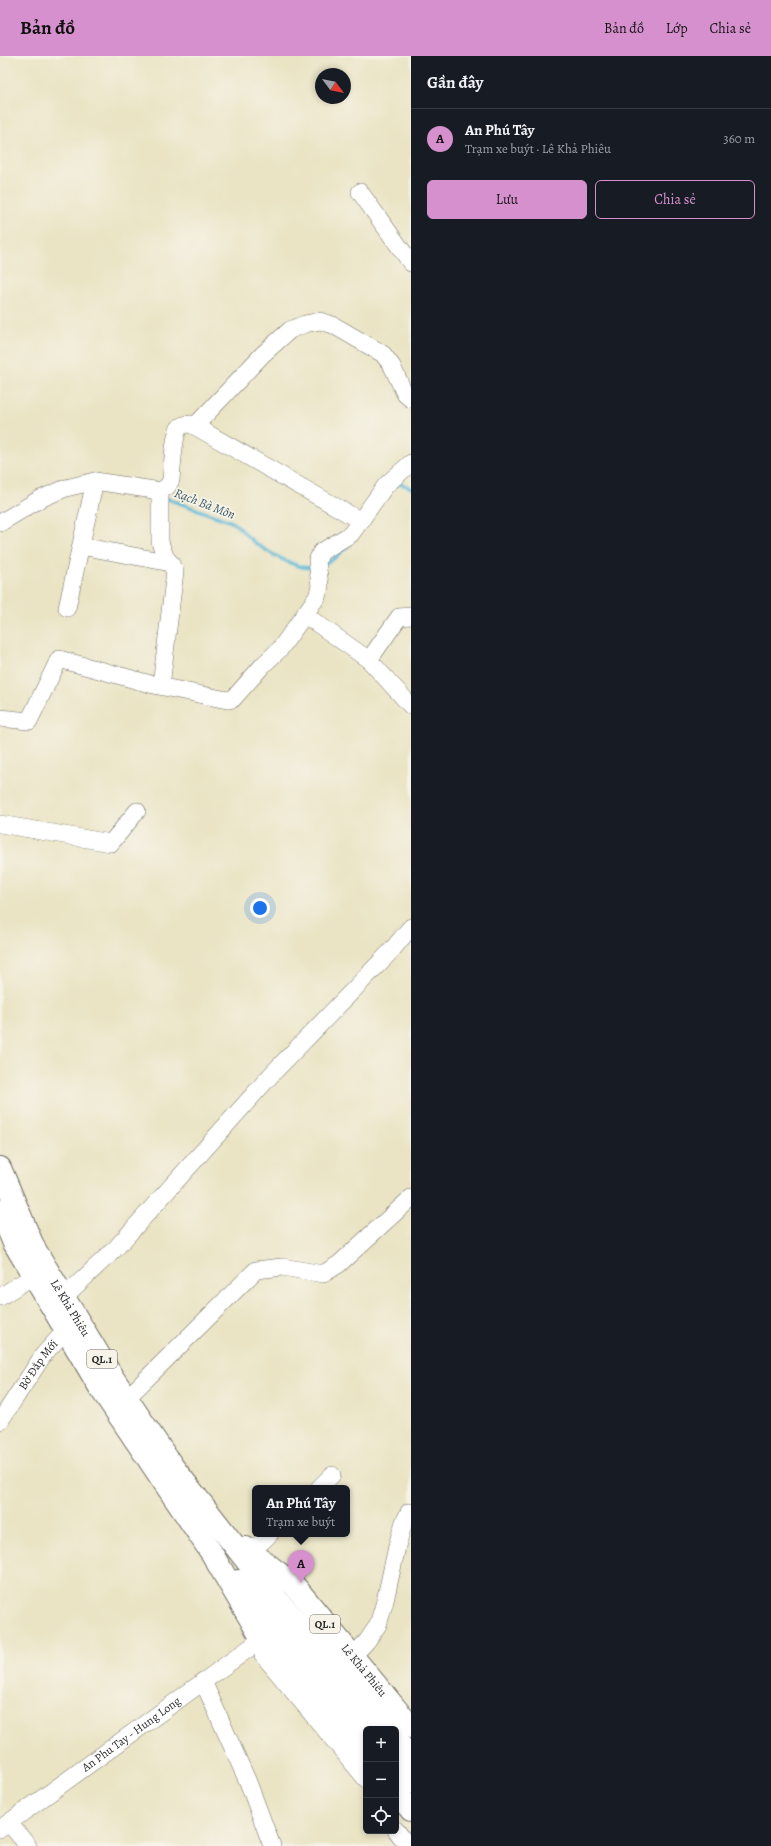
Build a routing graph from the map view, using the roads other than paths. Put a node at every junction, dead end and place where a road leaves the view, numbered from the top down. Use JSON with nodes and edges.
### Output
{"nodes":[{"id":1,"x":360,"y":192,"type":"dead end"},
{"id":2,"x":411,"y":263,"type":"edge"},
{"id":3,"x":411,"y":399,"type":"edge"},
{"id":4,"x":195,"y":426,"type":"junction"},
{"id":5,"x":411,"y":463,"type":"edge"},
{"id":6,"x":94,"y":487,"type":"junction"},
{"id":7,"x":160,"y":496,"type":"junction"},
{"id":8,"x":361,"y":521,"type":"junction"},
{"id":9,"x":0,"y":523,"type":"edge"},
{"id":10,"x":81,"y":546,"type":"junction"},
{"id":11,"x":171,"y":564,"type":"junction"},
{"id":12,"x":67,"y":608,"type":"dead end"},
{"id":13,"x":305,"y":615,"type":"junction"},
{"id":14,"x":411,"y":616,"type":"edge"},
{"id":15,"x":369,"y":660,"type":"junction"},
{"id":16,"x":161,"y":686,"type":"junction"},
{"id":17,"x":411,"y":706,"type":"edge"},
{"id":18,"x":0,"y":718,"type":"edge"},
{"id":19,"x":138,"y":811,"type":"dead end"},
{"id":20,"x":0,"y":824,"type":"edge"},
{"id":21,"x":411,"y":927,"type":"edge"},
{"id":22,"x":0,"y":1168,"type":"edge"},
{"id":23,"x":411,"y":1198,"type":"edge"},
{"id":24,"x":0,"y":1211,"type":"edge"},
{"id":25,"x":33,"y":1276,"type":"junction"},
{"id":26,"x":0,"y":1297,"type":"edge"},
{"id":27,"x":64,"y":1297,"type":"junction"},
{"id":28,"x":66,"y":1330,"type":"junction"},
{"id":29,"x":126,"y":1398,"type":"junction"},
{"id":30,"x":0,"y":1421,"type":"edge"},
{"id":31,"x":332,"y":1475,"type":"dead end"},
{"id":32,"x":321,"y":1485,"type":"edge"},
{"id":33,"x":411,"y":1512,"type":"edge"},
{"id":34,"x":226,"y":1535,"type":"junction"},
{"id":35,"x":267,"y":1537,"type":"edge"},
{"id":36,"x":211,"y":1552,"type":"junction"},
{"id":37,"x":251,"y":1552,"type":"junction"},
{"id":38,"x":264,"y":1597,"type":"junction"},
{"id":39,"x":258,"y":1642,"type":"junction"},
{"id":40,"x":352,"y":1657,"type":"junction"},
{"id":41,"x":203,"y":1681,"type":"junction"},
{"id":42,"x":364,"y":1726,"type":"edge"},
{"id":43,"x":384,"y":1726,"type":"edge"},
{"id":44,"x":411,"y":1727,"type":"edge"},
{"id":45,"x":399,"y":1744,"type":"edge"},
{"id":46,"x":363,"y":1755,"type":"edge"},
{"id":47,"x":411,"y":1758,"type":"edge"},
{"id":48,"x":399,"y":1768,"type":"edge"},
{"id":49,"x":363,"y":1775,"type":"edge"},
{"id":50,"x":411,"y":1782,"type":"edge"},
{"id":51,"x":399,"y":1796,"type":"edge"},
{"id":52,"x":411,"y":1810,"type":"edge"},
{"id":53,"x":3,"y":1825,"type":"edge"},
{"id":54,"x":399,"y":1834,"type":"edge"},
{"id":55,"x":28,"y":1846,"type":"edge"},
{"id":56,"x":272,"y":1846,"type":"edge"},
{"id":57,"x":408,"y":1846,"type":"edge"}],
"edges":[{"from":1,"to":2,"type":"street"},
{"from":3,"to":4,"type":"street"},
{"from":4,"to":7,"type":"street"},
{"from":4,"to":8,"type":"street"},
{"from":5,"to":8,"type":"street"},
{"from":6,"to":7,"type":"street"},
{"from":6,"to":9,"type":"street"},
{"from":6,"to":10,"type":"street"},
{"from":7,"to":11,"type":"street"},
{"from":8,"to":13,"type":"street"},
{"from":10,"to":11,"type":"street"},
{"from":10,"to":12,"type":"street"},
{"from":11,"to":16,"type":"street"},
{"from":13,"to":15,"type":"street"},
{"from":13,"to":16,"type":"street"},
{"from":14,"to":15,"type":"street"},
{"from":15,"to":17,"type":"street"},
{"from":16,"to":18,"type":"street"},
{"from":19,"to":20,"type":"street"},
{"from":21,"to":27,"type":"street"},
{"from":22,"to":27,"type":"highway","name":"Lê Khả Phiêu","number":"QL.1"},
{"from":23,"to":29,"type":"street"},
{"from":24,"to":25,"type":"highway","name":"Lê Khả Phiêu","number":"QL.1"},
{"from":25,"to":26,"type":"street"},
{"from":25,"to":28,"type":"highway","name":"Lê Khả Phiêu","number":"QL.1"},
{"from":27,"to":29,"type":"highway","name":"Lê Khả Phiêu","number":"QL.1"},
{"from":28,"to":30,"type":"street","name":"Bờ Đắp Mới"},
{"from":28,"to":36,"type":"highway","name":"Lê Khả Phiêu","number":"QL.1"},
{"from":29,"to":34,"type":"highway","name":"Lê Khả Phiêu","number":"QL.1"},
{"from":31,"to":32,"type":"street"},
{"from":33,"to":40,"type":"street"},
{"from":34,"to":37,"type":"highway","name":"Lê Khả Phiêu","number":"QL.1"},
{"from":34,"to":38,"type":"highway","name":"Lê Khả Phiêu","number":"QL.1"},
{"from":35,"to":37,"type":"street"},
{"from":36,"to":38,"type":"highway","name":"Lê Khả Phiêu","number":"QL.1"},
{"from":36,"to":39,"type":"highway","name":"Lê Khả Phiêu","number":"QL.1"},
{"from":37,"to":40,"type":"highway","name":"Lê Khả Phiêu","number":"QL.1"},
{"from":38,"to":42,"type":"highway","number":"QL.1"},
{"from":38,"to":43,"type":"highway","number":"QL.1"},
{"from":39,"to":41,"type":"street","name":"An Phu Tay - Hung Long"},
{"from":39,"to":46,"type":"highway","name":"Lê Khả Phiêu","number":"QL.1"},
{"from":39,"to":49,"type":"street"},
{"from":40,"to":44,"type":"highway","name":"Lê Khả Phiêu","number":"QL.1"},
{"from":41,"to":53,"type":"street","name":"An Phu Tay - Hung Long"},
{"from":41,"to":56,"type":"street"},
{"from":45,"to":47,"type":"highway"},
{"from":48,"to":50,"type":"highway"},
{"from":51,"to":52,"type":"highway"},
{"from":53,"to":55,"type":"street"},
{"from":54,"to":57,"type":"street"}]}
